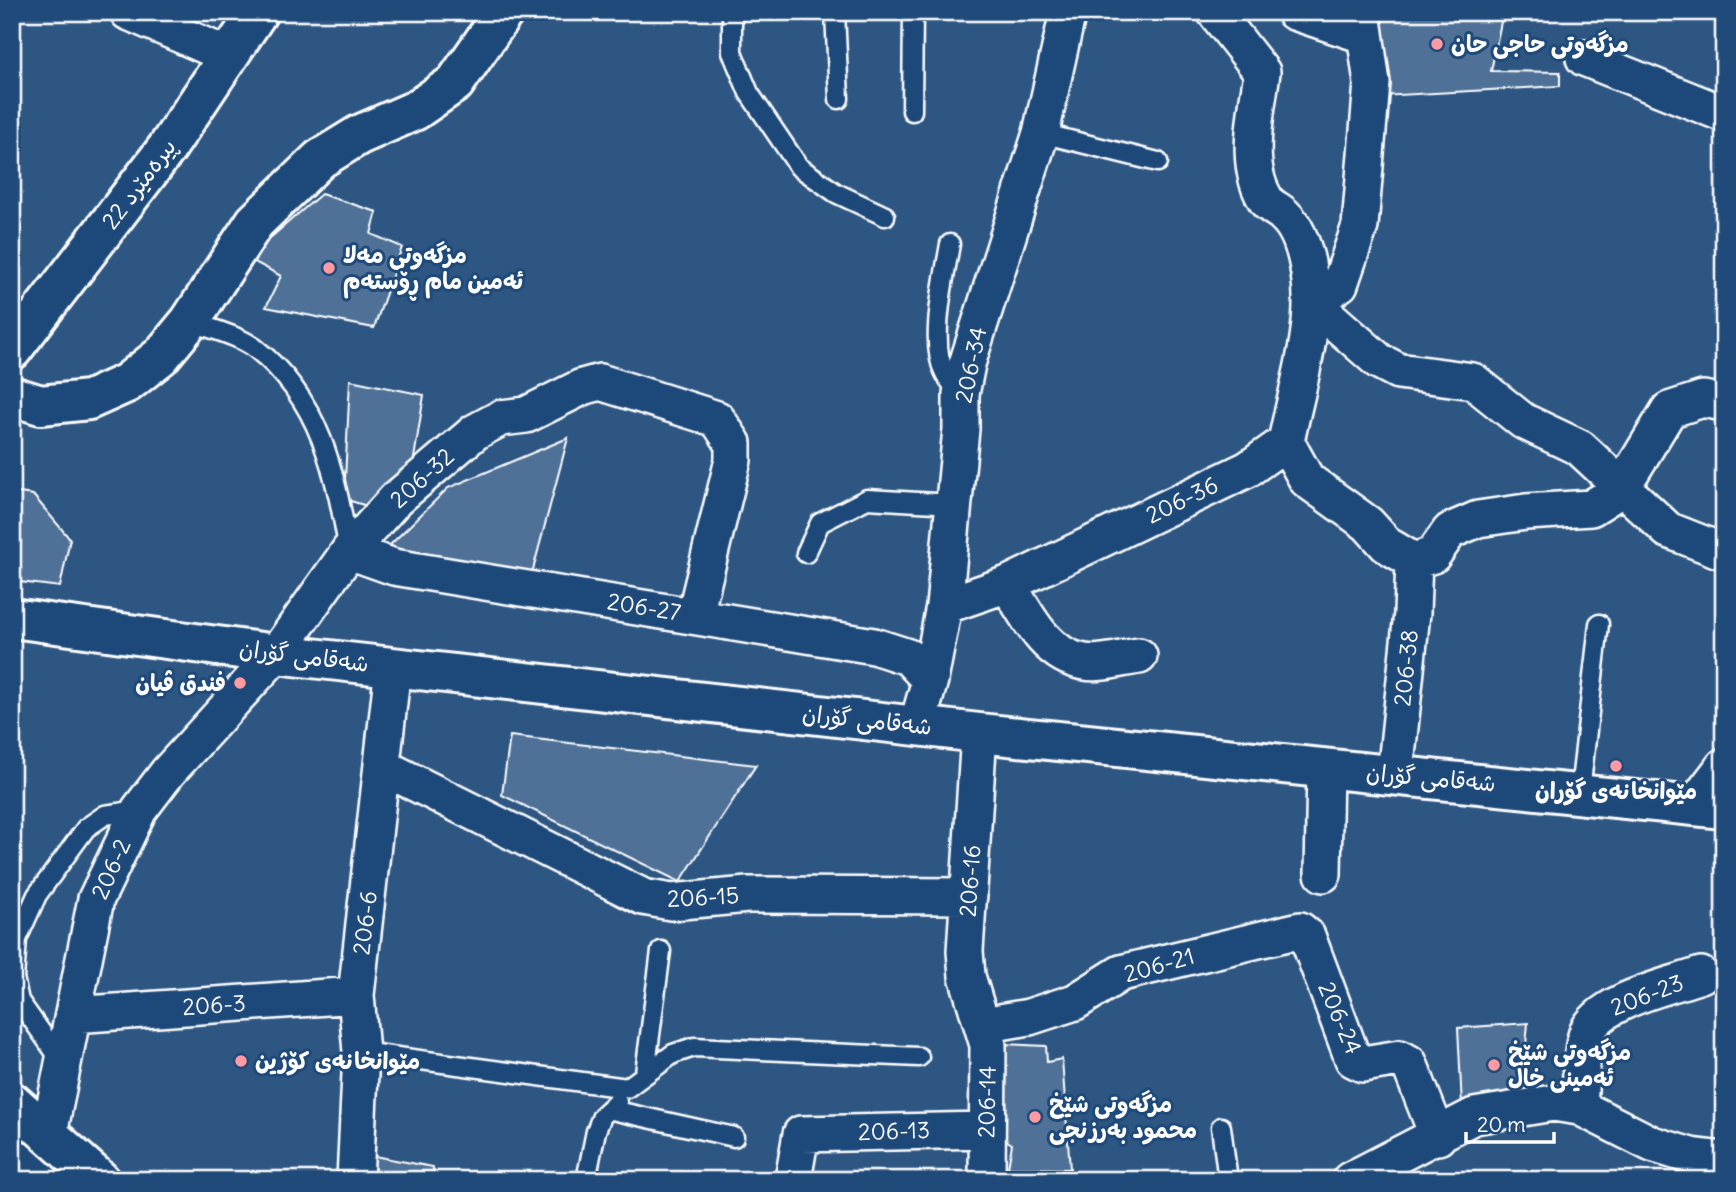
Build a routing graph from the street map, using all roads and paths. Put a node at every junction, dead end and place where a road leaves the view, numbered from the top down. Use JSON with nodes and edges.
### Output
{"nodes":[{"id":1,"x":128,"y":12,"type":"edge"},
{"id":2,"x":258,"y":12,"type":"edge"},
{"id":3,"x":504,"y":12,"type":"edge"},
{"id":4,"x":732,"y":12,"type":"edge"},
{"id":5,"x":835,"y":12,"type":"edge"},
{"id":6,"x":913,"y":12,"type":"edge"},
{"id":7,"x":1068,"y":12,"type":"edge"},
{"id":8,"x":1215,"y":12,"type":"edge"},
{"id":9,"x":1294,"y":12,"type":"edge"},
{"id":10,"x":1363,"y":23,"type":"edge"},
{"id":11,"x":229,"y":56,"type":"junction"},
{"id":12,"x":1584,"y":58,"type":"dead end"},
{"id":13,"x":839,"y":99,"type":"dead end"},
{"id":14,"x":912,"y":111,"type":"dead end"},
{"id":15,"x":1724,"y":114,"type":"edge"},
{"id":16,"x":1041,"y":133,"type":"junction"},
{"id":17,"x":1158,"y":162,"type":"dead end"},
{"id":18,"x":885,"y":216,"type":"dead end"},
{"id":19,"x":950,"y":244,"type":"dead end"},
{"id":20,"x":1313,"y":303,"type":"junction"},
{"id":21,"x":190,"y":321,"type":"junction"},
{"id":22,"x":19,"y":329,"type":"edge"},
{"id":23,"x":961,"y":394,"type":"junction"},
{"id":24,"x":12,"y":396,"type":"edge"},
{"id":25,"x":1724,"y":404,"type":"edge"},
{"id":26,"x":1286,"y":442,"type":"junction"},
{"id":27,"x":1621,"y":489,"type":"junction"},
{"id":28,"x":953,"y":504,"type":"junction"},
{"id":29,"x":349,"y":551,"type":"junction"},
{"id":30,"x":1724,"y":552,"type":"edge"},
{"id":31,"x":806,"y":553,"type":"dead end"},
{"id":32,"x":1414,"y":561,"type":"junction"},
{"id":33,"x":1008,"y":584,"type":"junction"},
{"id":34,"x":944,"y":606,"type":"junction"},
{"id":35,"x":695,"y":615,"type":"junction"},
{"id":36,"x":12,"y":618,"type":"edge"},
{"id":37,"x":1599,"y":624,"type":"dead end"},
{"id":38,"x":276,"y":654,"type":"junction"},
{"id":39,"x":1139,"y":656,"type":"dead end"},
{"id":40,"x":393,"y":667,"type":"junction"},
{"id":41,"x":930,"y":680,"type":"junction"},
{"id":42,"x":917,"y":726,"type":"junction"},
{"id":43,"x":979,"y":733,"type":"junction"},
{"id":44,"x":1724,"y":766,"type":"edge"},
{"id":45,"x":383,"y":767,"type":"junction"},
{"id":46,"x":1325,"y":768,"type":"junction"},
{"id":47,"x":1395,"y":775,"type":"junction"},
{"id":48,"x":1580,"y":792,"type":"junction"},
{"id":49,"x":1709,"y":807,"type":"edge"},
{"id":50,"x":139,"y":810,"type":"junction"},
{"id":51,"x":1323,"y":874,"type":"dead end"},
{"id":52,"x":969,"y":896,"type":"junction"},
{"id":53,"x":1300,"y":930,"type":"joint"},
{"id":54,"x":661,"y":951,"type":"dead end"},
{"id":55,"x":1701,"y":975,"type":"dead end"},
{"id":56,"x":356,"y":995,"type":"junction"},
{"id":57,"x":73,"y":1014,"type":"junction"},
{"id":58,"x":983,"y":1025,"type":"junction"},
{"id":59,"x":361,"y":1052,"type":"junction"},
{"id":60,"x":919,"y":1057,"type":"dead end"},
{"id":61,"x":63,"y":1063,"type":"junction"},
{"id":62,"x":645,"y":1073,"type":"junction"},
{"id":63,"x":627,"y":1088,"type":"junction"},
{"id":64,"x":12,"y":1102,"type":"edge"},
{"id":65,"x":1579,"y":1107,"type":"junction"},
{"id":66,"x":612,"y":1110,"type":"junction"},
{"id":67,"x":1221,"y":1127,"type":"dead end"},
{"id":68,"x":986,"y":1130,"type":"junction"},
{"id":69,"x":49,"y":1135,"type":"junction"},
{"id":70,"x":734,"y":1137,"type":"dead end"},
{"id":71,"x":1438,"y":1137,"type":"junction"},
{"id":72,"x":1702,"y":1165,"type":"edge"},
{"id":73,"x":100,"y":1180,"type":"edge"},
{"id":74,"x":355,"y":1180,"type":"edge"},
{"id":75,"x":586,"y":1180,"type":"edge"},
{"id":76,"x":793,"y":1180,"type":"edge"},
{"id":77,"x":987,"y":1180,"type":"edge"},
{"id":78,"x":1228,"y":1180,"type":"edge"},
{"id":79,"x":1350,"y":1180,"type":"edge"}],
"edges":[{"from":1,"to":11,"type":"street"},
{"from":2,"to":11,"type":"main road","name":"22 پیرەمێرد"},
{"from":3,"to":21,"type":"main road"},
{"from":4,"to":18,"type":"lane"},
{"from":5,"to":13,"type":"lane"},
{"from":6,"to":14,"type":"lane"},
{"from":7,"to":16,"type":"street","name":"206-34"},
{"from":8,"to":20,"type":"street"},
{"from":9,"to":10,"type":"street"},
{"from":10,"to":20,"type":"street"},
{"from":11,"to":22,"type":"main road","name":"22 پیرەمێرد"},
{"from":12,"to":15,"type":"street"},
{"from":16,"to":17,"type":"lane"},
{"from":16,"to":23,"type":"street","name":"206-34"},
{"from":19,"to":23,"type":"lane"},
{"from":20,"to":26,"type":"street"},
{"from":20,"to":27,"type":"street"},
{"from":21,"to":24,"type":"main road"},
{"from":21,"to":29,"type":"lane"},
{"from":23,"to":28,"type":"street","name":"206-34"},
{"from":25,"to":27,"type":"street"},
{"from":26,"to":32,"type":"street"},
{"from":26,"to":33,"type":"street","name":"206-36"},
{"from":27,"to":30,"type":"street"},
{"from":27,"to":32,"type":"street"},
{"from":28,"to":31,"type":"lane"},
{"from":28,"to":34,"type":"street","name":"206-34"},
{"from":29,"to":35,"type":"street","name":"206-27"},
{"from":29,"to":35,"type":"street","name":"206-32"},
{"from":29,"to":38,"type":"street","name":"206-32"},
{"from":32,"to":47,"type":"street","name":"206-38"},
{"from":33,"to":34,"type":"street","name":"206-36"},
{"from":33,"to":39,"type":"street"},
{"from":34,"to":41,"type":"street","name":"206-34"},
{"from":35,"to":41,"type":"street","name":"206-27"},
{"from":36,"to":38,"type":"main road","name":"شەقامی گۆران"},
{"from":37,"to":48,"type":"lane"},
{"from":38,"to":40,"type":"main road","name":"شەقامی گۆران"},
{"from":38,"to":50,"type":"street","name":"206-2"},
{"from":40,"to":42,"type":"main road","name":"شەقامی گۆران"},
{"from":40,"to":45,"type":"street","name":"206-6"},
{"from":41,"to":42,"type":"street","name":"206-34"},
{"from":42,"to":43,"type":"main road","name":"شەقامی گۆران"},
{"from":43,"to":46,"type":"main road","name":"شەقامی گۆران"},
{"from":43,"to":52,"type":"street","name":"206-16"},
{"from":44,"to":49,"type":"street"},
{"from":45,"to":52,"type":"street","name":"206-15"},
{"from":45,"to":56,"type":"street","name":"206-6"},
{"from":46,"to":47,"type":"main road","name":"شەقامی گۆران"},
{"from":46,"to":51,"type":"street"},
{"from":47,"to":48,"type":"main road","name":"شەقامی گۆران"},
{"from":48,"to":49,"type":"main road","name":"شەقامی گۆران"},
{"from":50,"to":57,"type":"street","name":"206-2"},
{"from":50,"to":61,"type":"lane"},
{"from":52,"to":58,"type":"street","name":"206-16"},
{"from":53,"to":58,"type":"street","name":"206-21"},
{"from":53,"to":71,"type":"street","name":"206-24"},
{"from":54,"to":62,"type":"lane"},
{"from":55,"to":65,"type":"street","name":"206-23"},
{"from":56,"to":57,"type":"street","name":"206-3"},
{"from":56,"to":59,"type":"street","name":"206-6"},
{"from":57,"to":61,"type":"street","name":"206-2"},
{"from":58,"to":68,"type":"street","name":"206-14"},
{"from":59,"to":63,"type":"lane"},
{"from":59,"to":74,"type":"street","name":"206-6"},
{"from":60,"to":62,"type":"lane"},
{"from":61,"to":69,"type":"street","name":"206-2"},
{"from":62,"to":63,"type":"lane"},
{"from":63,"to":66,"type":"lane"},
{"from":64,"to":69,"type":"main road"},
{"from":65,"to":71,"type":"street"},
{"from":65,"to":72,"type":"street"},
{"from":66,"to":70,"type":"lane"},
{"from":66,"to":75,"type":"lane"},
{"from":67,"to":78,"type":"lane"},
{"from":68,"to":76,"type":"street","name":"206-13"},
{"from":68,"to":77,"type":"street","name":"206-14"},
{"from":69,"to":73,"type":"main road"},
{"from":71,"to":79,"type":"street"}]}
